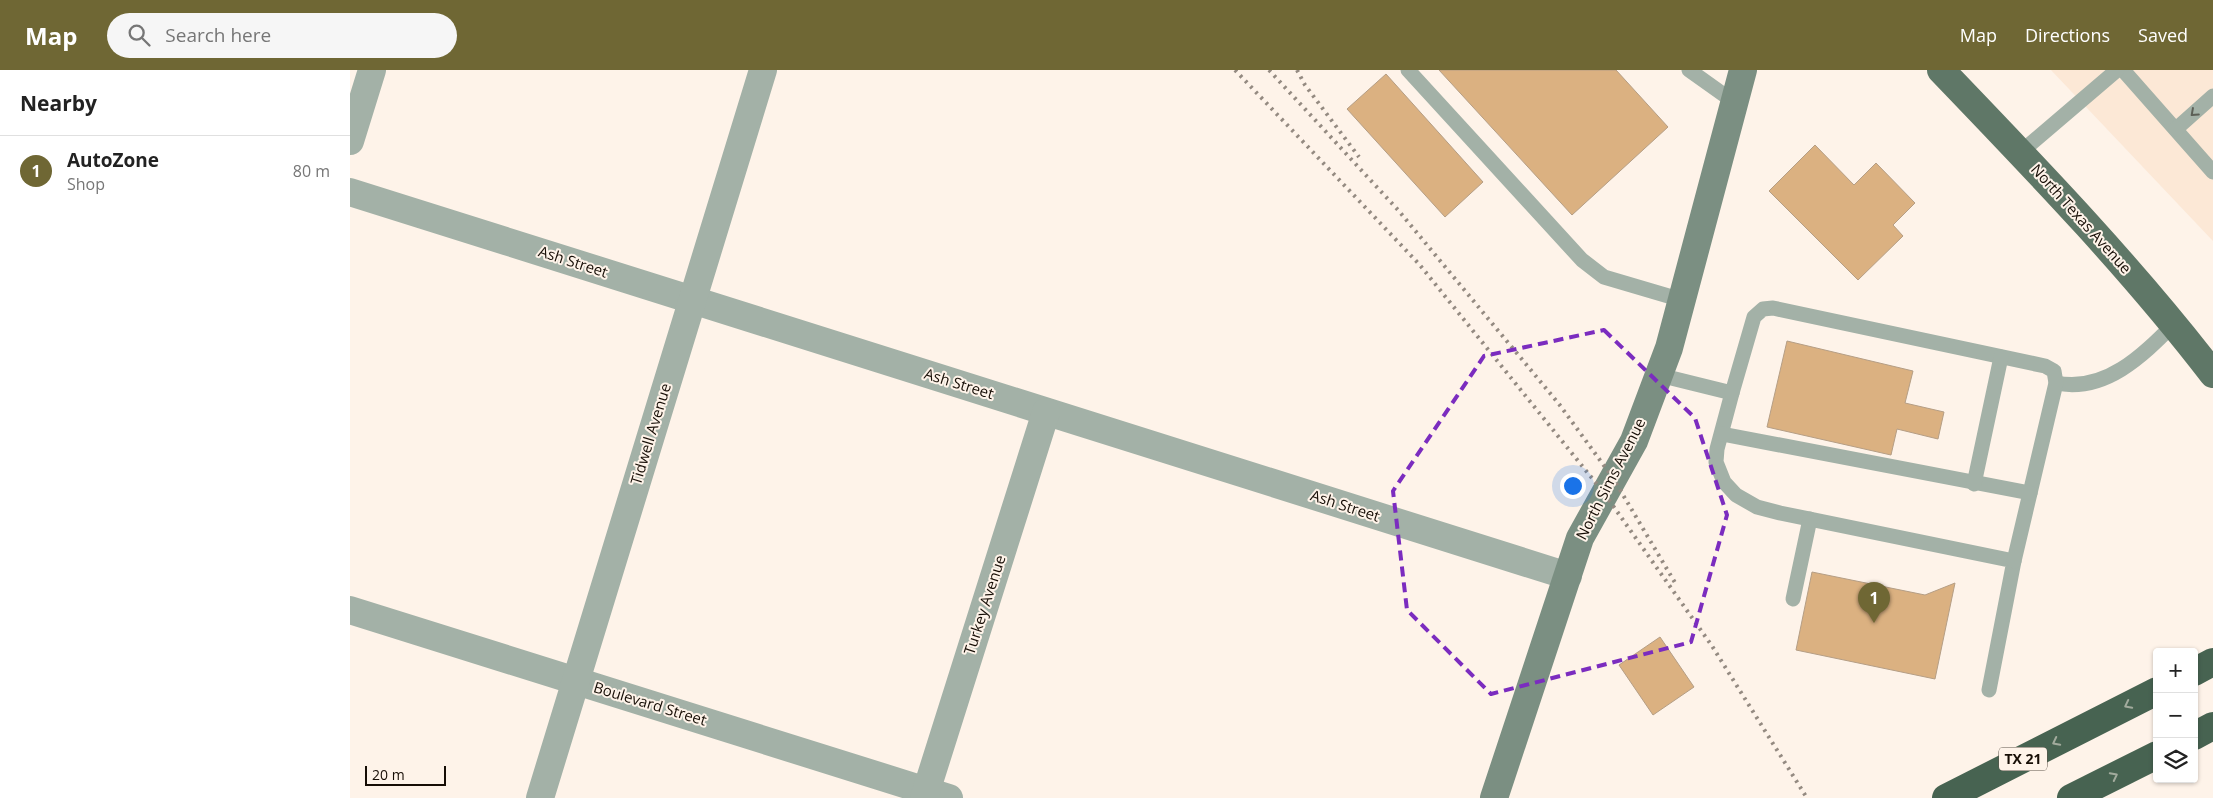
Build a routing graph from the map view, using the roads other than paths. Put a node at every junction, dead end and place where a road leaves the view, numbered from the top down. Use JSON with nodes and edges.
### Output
{"nodes":[{"id":1,"x":372,"y":70,"type":"edge"},
{"id":2,"x":763,"y":70,"type":"edge"},
{"id":3,"x":1408,"y":70,"type":"edge"},
{"id":4,"x":1689,"y":70,"type":"edge"},
{"id":5,"x":1743,"y":70,"type":"edge"},
{"id":6,"x":1942,"y":70,"type":"edge"},
{"id":7,"x":2117,"y":70,"type":"edge"},
{"id":8,"x":2123,"y":70,"type":"edge"},
{"id":9,"x":2213,"y":96,"type":"edge"},
{"id":10,"x":1734,"y":102,"type":"junction"},
{"id":11,"x":2176,"y":129,"type":"junction"},
{"id":12,"x":350,"y":141,"type":"edge"},
{"id":13,"x":2020,"y":152,"type":"junction"},
{"id":14,"x":2213,"y":172,"type":"edge"},
{"id":15,"x":350,"y":192,"type":"edge"},
{"id":16,"x":692,"y":300,"type":"junction"},
{"id":17,"x":1682,"y":300,"type":"junction"},
{"id":18,"x":2174,"y":324,"type":"junction"},
{"id":19,"x":2001,"y":357,"type":"junction"},
{"id":20,"x":2213,"y":374,"type":"edge"},
{"id":21,"x":1659,"y":375,"type":"junction"},
{"id":22,"x":2056,"y":383,"type":"junction"},
{"id":23,"x":1732,"y":393,"type":"junction"},
{"id":24,"x":1046,"y":412,"type":"junction"},
{"id":25,"x":1722,"y":434,"type":"junction"},
{"id":26,"x":1974,"y":484,"type":"junction"},
{"id":27,"x":2030,"y":493,"type":"junction"},
{"id":28,"x":1810,"y":520,"type":"junction"},
{"id":29,"x":2014,"y":561,"type":"junction"},
{"id":30,"x":1568,"y":576,"type":"junction"},
{"id":31,"x":1793,"y":599,"type":"dead end"},
{"id":32,"x":350,"y":610,"type":"edge"},
{"id":33,"x":2213,"y":662,"type":"edge"},
{"id":34,"x":2198,"y":670,"type":"edge"},
{"id":35,"x":576,"y":681,"type":"junction"},
{"id":36,"x":1989,"y":690,"type":"dead end"},
{"id":37,"x":2153,"y":693,"type":"edge"},
{"id":38,"x":2213,"y":726,"type":"edge"},
{"id":39,"x":2198,"y":734,"type":"edge"},
{"id":40,"x":2153,"y":756,"type":"edge"},
{"id":41,"x":934,"y":796,"type":"edge"},
{"id":42,"x":540,"y":798,"type":"edge"},
{"id":43,"x":1494,"y":798,"type":"edge"},
{"id":44,"x":1946,"y":798,"type":"edge"},
{"id":45,"x":2072,"y":798,"type":"edge"}],
"edges":[{"from":1,"to":12,"type":"street"},
{"from":2,"to":16,"type":"street","name":"Tidwell Avenue"},
{"from":3,"to":17,"type":"lane"},
{"from":4,"to":10,"type":"lane"},
{"from":5,"to":10,"type":"street","name":"North Sims Avenue"},
{"from":6,"to":13,"type":"main road","name":"North Texas Avenue"},
{"from":7,"to":13,"type":"lane"},
{"from":8,"to":11,"type":"lane"},
{"from":9,"to":11,"type":"lane","one_way":true},
{"from":10,"to":17,"type":"street","name":"North Sims Avenue"},
{"from":11,"to":14,"type":"lane"},
{"from":13,"to":18,"type":"main road","name":"North Texas Avenue"},
{"from":15,"to":16,"type":"street","name":"Ash Street"},
{"from":16,"to":24,"type":"street","name":"Ash Street"},
{"from":16,"to":35,"type":"street","name":"Tidwell Avenue"},
{"from":17,"to":21,"type":"street","name":"North Sims Avenue"},
{"from":18,"to":20,"type":"main road","name":"North Texas Avenue"},
{"from":18,"to":22,"type":"lane"},
{"from":19,"to":22,"type":"lane"},
{"from":19,"to":23,"type":"lane"},
{"from":19,"to":26,"type":"lane"},
{"from":21,"to":23,"type":"lane"},
{"from":21,"to":30,"type":"street","name":"North Sims Avenue"},
{"from":22,"to":27,"type":"lane"},
{"from":23,"to":25,"type":"lane"},
{"from":24,"to":30,"type":"street","name":"Ash Street"},
{"from":24,"to":41,"type":"street","name":"Turkey Avenue"},
{"from":25,"to":26,"type":"lane"},
{"from":25,"to":28,"type":"lane"},
{"from":26,"to":27,"type":"lane"},
{"from":27,"to":29,"type":"lane"},
{"from":28,"to":29,"type":"lane"},
{"from":28,"to":31,"type":"lane"},
{"from":29,"to":36,"type":"lane"},
{"from":30,"to":43,"type":"street","name":"North Sims Avenue"},
{"from":32,"to":35,"type":"street","name":"Boulevard Street"},
{"from":33,"to":34,"type":"highway"},
{"from":35,"to":41,"type":"street","name":"Boulevard Street"},
{"from":35,"to":42,"type":"street","name":"Tidwell Avenue"},
{"from":37,"to":44,"type":"highway","number":"TX 21","one_way":true},
{"from":38,"to":39,"type":"highway"},
{"from":45,"to":40,"type":"highway","one_way":true}]}
